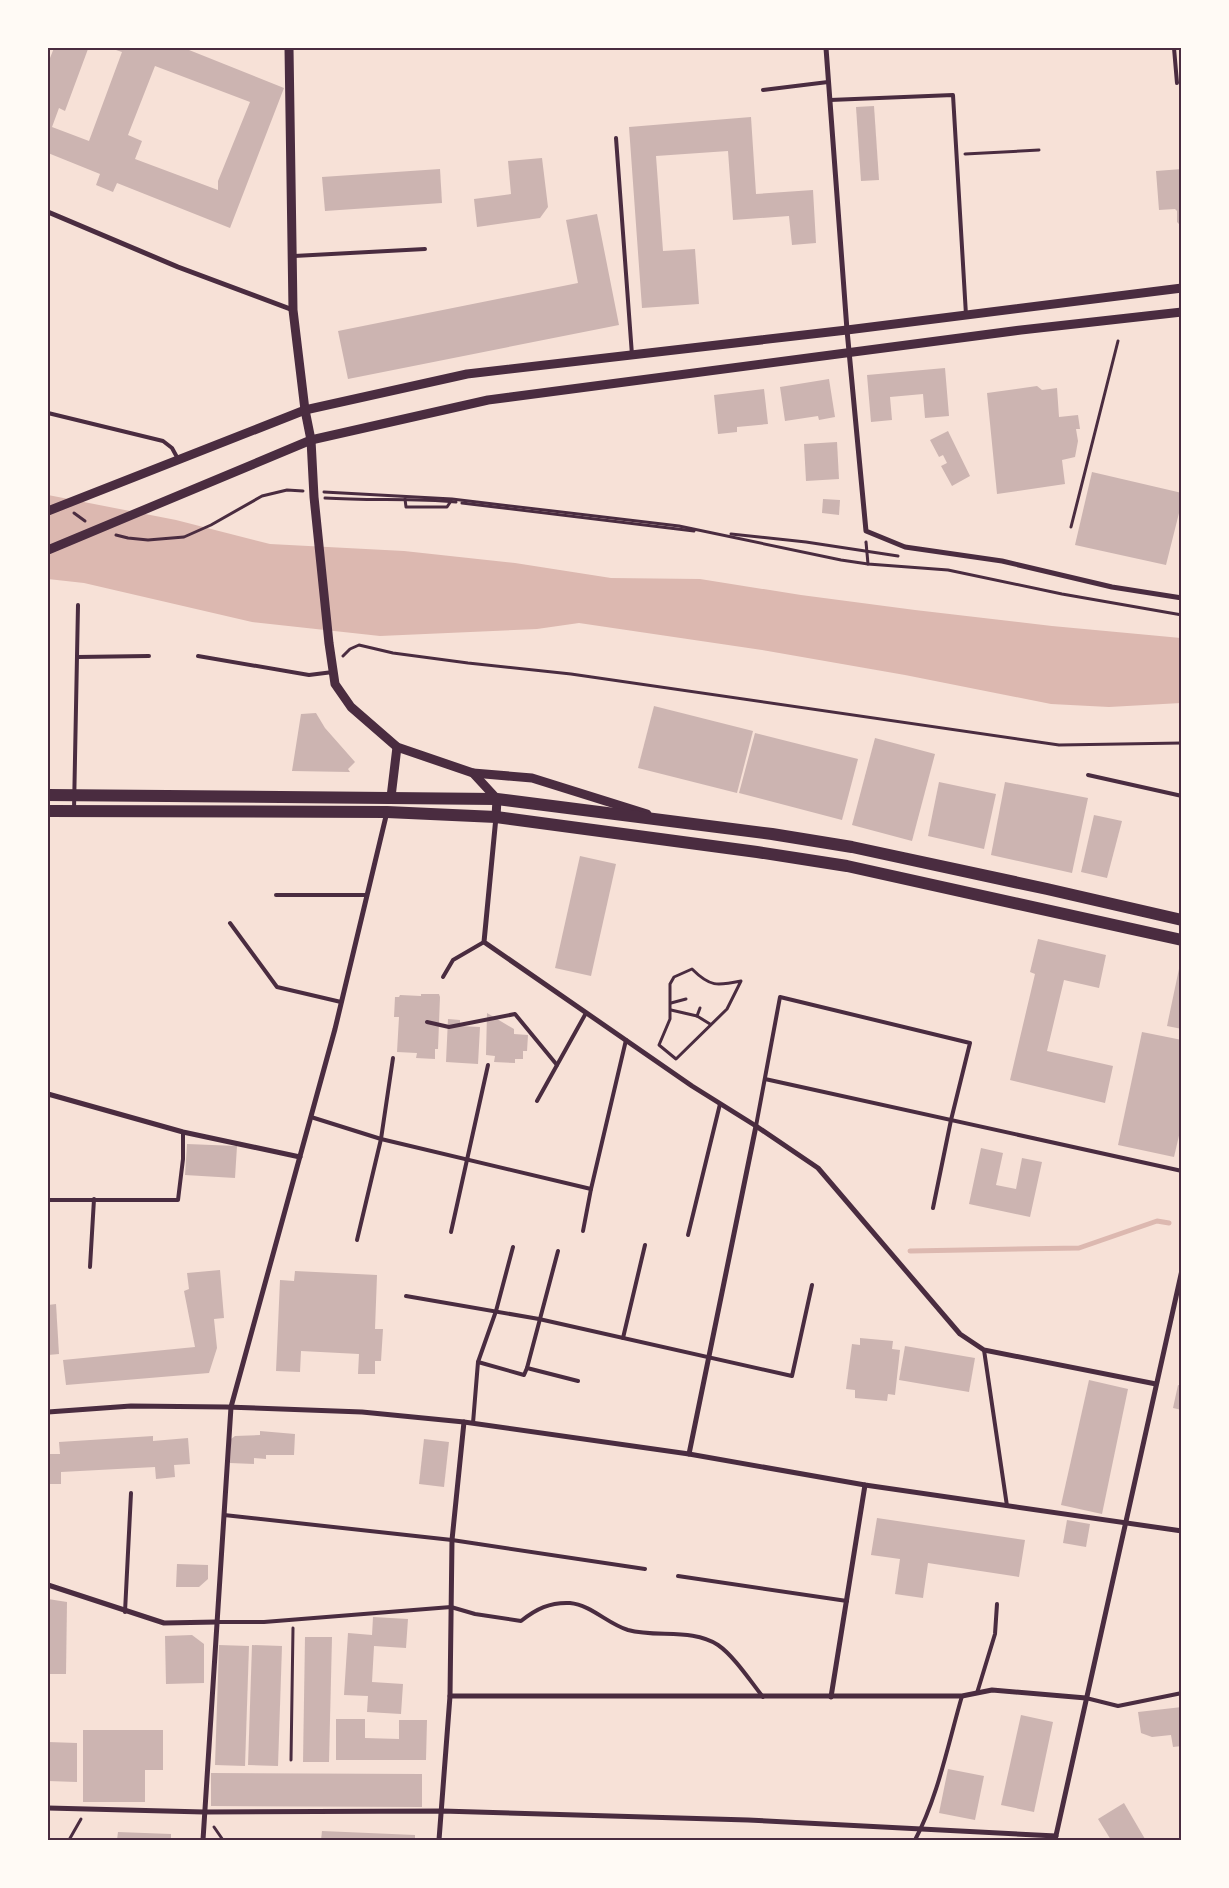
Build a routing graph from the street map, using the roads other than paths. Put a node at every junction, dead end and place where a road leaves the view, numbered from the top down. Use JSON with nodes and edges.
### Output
{"nodes":[{"id":1,"x":289,"y":48,"type":"edge"},
{"id":2,"x":826,"y":48,"type":"edge"},
{"id":3,"x":1174,"y":48,"type":"edge"},
{"id":4,"x":828,"y":82,"type":"junction"},
{"id":5,"x":1177,"y":83,"type":"dead end"},
{"id":6,"x":763,"y":90,"type":"dead end"},
{"id":7,"x":830,"y":100,"type":"junction"},
{"id":8,"x":616,"y":138,"type":"dead end"},
{"id":9,"x":48,"y":212,"type":"edge"},
{"id":10,"x":426,"y":249,"type":"dead end"},
{"id":11,"x":294,"y":256,"type":"junction"},
{"id":12,"x":1182,"y":288,"type":"edge"},
{"id":13,"x":293,"y":310,"type":"junction"},
{"id":14,"x":1182,"y":312,"type":"edge"},
{"id":15,"x":966,"y":315,"type":"junction"},
{"id":16,"x":847,"y":330,"type":"junction"},
{"id":17,"x":849,"y":354,"type":"junction"},
{"id":18,"x":632,"y":355,"type":"junction"},
{"id":19,"x":305,"y":410,"type":"junction"},
{"id":20,"x":48,"y":413,"type":"edge"},
{"id":21,"x":311,"y":440,"type":"junction"},
{"id":22,"x":178,"y":459,"type":"junction"},
{"id":23,"x":48,"y":511,"type":"edge"},
{"id":24,"x":48,"y":550,"type":"edge"},
{"id":25,"x":1182,"y":598,"type":"edge"},
{"id":26,"x":78,"y":605,"type":"dead end"},
{"id":27,"x":149,"y":656,"type":"dead end"},
{"id":28,"x":198,"y":656,"type":"dead end"},
{"id":29,"x":77,"y":657,"type":"junction"},
{"id":30,"x":333,"y":670,"type":"junction"},
{"id":31,"x":398,"y":747,"type":"junction"},
{"id":32,"x":473,"y":772,"type":"junction"},
{"id":33,"x":1088,"y":775,"type":"dead end"},
{"id":34,"x":74,"y":794,"type":"junction"},
{"id":35,"x":48,"y":795,"type":"edge"},
{"id":36,"x":1182,"y":796,"type":"edge"},
{"id":37,"x":391,"y":797,"type":"junction"},
{"id":38,"x":497,"y":799,"type":"junction"},
{"id":39,"x":74,"y":810,"type":"junction"},
{"id":40,"x":48,"y":811,"type":"edge"},
{"id":41,"x":387,"y":812,"type":"junction"},
{"id":42,"x":496,"y":817,"type":"junction"},
{"id":43,"x":672,"y":821,"type":"junction"},
{"id":44,"x":276,"y":895,"type":"dead end"},
{"id":45,"x":367,"y":895,"type":"junction"},
{"id":46,"x":1182,"y":920,"type":"edge"},
{"id":47,"x":230,"y":923,"type":"dead end"},
{"id":48,"x":1182,"y":940,"type":"edge"},
{"id":49,"x":484,"y":942,"type":"junction"},
{"id":50,"x":444,"y":977,"type":"dead end"},
{"id":51,"x":341,"y":1002,"type":"junction"},
{"id":52,"x":586,"y":1013,"type":"junction"},
{"id":53,"x":428,"y":1022,"type":"dead end"},
{"id":54,"x":626,"y":1040,"type":"junction"},
{"id":55,"x":393,"y":1058,"type":"dead end"},
{"id":56,"x":488,"y":1065,"type":"dead end"},
{"id":57,"x":557,"y":1065,"type":"junction"},
{"id":58,"x":765,"y":1079,"type":"junction"},
{"id":59,"x":48,"y":1094,"type":"edge"},
{"id":60,"x":537,"y":1101,"type":"dead end"},
{"id":61,"x":720,"y":1104,"type":"junction"},
{"id":62,"x":311,"y":1117,"type":"junction"},
{"id":63,"x":951,"y":1120,"type":"junction"},
{"id":64,"x":756,"y":1126,"type":"junction"},
{"id":65,"x":183,"y":1132,"type":"junction"},
{"id":66,"x":381,"y":1140,"type":"junction"},
{"id":67,"x":300,"y":1157,"type":"junction"},
{"id":68,"x":467,"y":1160,"type":"junction"},
{"id":69,"x":1182,"y":1171,"type":"edge"},
{"id":70,"x":591,"y":1189,"type":"junction"},
{"id":71,"x":94,"y":1199,"type":"junction"},
{"id":72,"x":48,"y":1200,"type":"edge"},
{"id":73,"x":933,"y":1208,"type":"dead end"},
{"id":74,"x":584,"y":1230,"type":"dead end"},
{"id":75,"x":451,"y":1232,"type":"dead end"},
{"id":76,"x":688,"y":1235,"type":"dead end"},
{"id":77,"x":356,"y":1240,"type":"dead end"},
{"id":78,"x":645,"y":1244,"type":"dead end"},
{"id":79,"x":513,"y":1247,"type":"dead end"},
{"id":80,"x":558,"y":1251,"type":"dead end"},
{"id":81,"x":90,"y":1267,"type":"dead end"},
{"id":82,"x":1182,"y":1270,"type":"edge"},
{"id":83,"x":812,"y":1285,"type":"dead end"},
{"id":84,"x":406,"y":1296,"type":"dead end"},
{"id":85,"x":496,"y":1311,"type":"junction"},
{"id":86,"x":539,"y":1319,"type":"junction"},
{"id":87,"x":623,"y":1338,"type":"junction"},
{"id":88,"x":984,"y":1350,"type":"junction"},
{"id":89,"x":709,"y":1357,"type":"junction"},
{"id":90,"x":478,"y":1362,"type":"junction"},
{"id":91,"x":527,"y":1368,"type":"junction"},
{"id":92,"x":578,"y":1381,"type":"dead end"},
{"id":93,"x":1156,"y":1384,"type":"junction"},
{"id":94,"x":231,"y":1407,"type":"junction"},
{"id":95,"x":48,"y":1412,"type":"edge"},
{"id":96,"x":464,"y":1422,"type":"junction"},
{"id":97,"x":473,"y":1423,"type":"junction"},
{"id":98,"x":689,"y":1454,"type":"junction"},
{"id":99,"x":865,"y":1485,"type":"junction"},
{"id":100,"x":131,"y":1493,"type":"dead end"},
{"id":101,"x":1007,"y":1506,"type":"junction"},
{"id":102,"x":224,"y":1515,"type":"junction"},
{"id":103,"x":1126,"y":1523,"type":"junction"},
{"id":104,"x":1182,"y":1531,"type":"edge"},
{"id":105,"x":452,"y":1540,"type":"junction"},
{"id":106,"x":644,"y":1569,"type":"dead end"},
{"id":107,"x":678,"y":1576,"type":"dead end"},
{"id":108,"x":48,"y":1585,"type":"edge"},
{"id":109,"x":846,"y":1601,"type":"junction"},
{"id":110,"x":997,"y":1604,"type":"dead end"},
{"id":111,"x":451,"y":1607,"type":"junction"},
{"id":112,"x":125,"y":1612,"type":"junction"},
{"id":113,"x":217,"y":1622,"type":"junction"},
{"id":114,"x":977,"y":1693,"type":"junction"},
{"id":115,"x":1182,"y":1693,"type":"edge"},
{"id":116,"x":450,"y":1696,"type":"junction"},
{"id":117,"x":962,"y":1696,"type":"junction"},
{"id":118,"x":762,"y":1697,"type":"junction"},
{"id":119,"x":831,"y":1697,"type":"junction"},
{"id":120,"x":1086,"y":1698,"type":"junction"},
{"id":121,"x":48,"y":1808,"type":"edge"},
{"id":122,"x":442,"y":1811,"type":"junction"},
{"id":123,"x":204,"y":1812,"type":"junction"},
{"id":124,"x":921,"y":1829,"type":"junction"},
{"id":125,"x":1055,"y":1838,"type":"edge"},
{"id":126,"x":203,"y":1840,"type":"edge"},
{"id":127,"x":440,"y":1840,"type":"edge"},
{"id":128,"x":915,"y":1840,"type":"edge"}],
"edges":[{"from":1,"to":11,"type":"street"},
{"from":2,"to":4,"type":"street"},
{"from":3,"to":5,"type":"lane"},
{"from":4,"to":6,"type":"lane"},
{"from":4,"to":7,"type":"street"},
{"from":7,"to":15,"type":"lane"},
{"from":7,"to":16,"type":"street"},
{"from":8,"to":18,"type":"lane"},
{"from":9,"to":13,"type":"street"},
{"from":10,"to":11,"type":"lane"},
{"from":11,"to":13,"type":"street"},
{"from":12,"to":15,"type":"street"},
{"from":13,"to":19,"type":"street"},
{"from":14,"to":17,"type":"street"},
{"from":15,"to":16,"type":"street"},
{"from":16,"to":17,"type":"street"},
{"from":16,"to":18,"type":"street"},
{"from":17,"to":21,"type":"street"},
{"from":17,"to":25,"type":"street"},
{"from":18,"to":19,"type":"street"},
{"from":19,"to":21,"type":"street"},
{"from":19,"to":22,"type":"street"},
{"from":20,"to":22,"type":"lane"},
{"from":21,"to":24,"type":"street"},
{"from":21,"to":30,"type":"street"},
{"from":22,"to":23,"type":"street"},
{"from":26,"to":29,"type":"lane"},
{"from":27,"to":29,"type":"lane"},
{"from":28,"to":30,"type":"lane"},
{"from":29,"to":34,"type":"lane"},
{"from":30,"to":31,"type":"street"},
{"from":31,"to":32,"type":"street"},
{"from":31,"to":37,"type":"street"},
{"from":32,"to":38,"type":"street"},
{"from":32,"to":43,"type":"street"},
{"from":33,"to":36,"type":"lane"},
{"from":34,"to":35,"type":"main road"},
{"from":34,"to":37,"type":"main road"},
{"from":34,"to":39,"type":"lane"},
{"from":37,"to":38,"type":"main road"},
{"from":37,"to":41,"type":"street"},
{"from":38,"to":42,"type":"street"},
{"from":38,"to":43,"type":"main road"},
{"from":39,"to":40,"type":"main road"},
{"from":39,"to":41,"type":"main road"},
{"from":41,"to":42,"type":"main road"},
{"from":41,"to":45,"type":"street"},
{"from":42,"to":48,"type":"main road"},
{"from":42,"to":49,"type":"street"},
{"from":43,"to":46,"type":"main road"},
{"from":44,"to":45,"type":"lane"},
{"from":45,"to":51,"type":"street"},
{"from":47,"to":51,"type":"lane"},
{"from":49,"to":50,"type":"lane"},
{"from":49,"to":52,"type":"street"},
{"from":51,"to":62,"type":"street"},
{"from":52,"to":54,"type":"street"},
{"from":52,"to":57,"type":"lane"},
{"from":53,"to":57,"type":"lane"},
{"from":54,"to":61,"type":"street"},
{"from":54,"to":70,"type":"lane"},
{"from":55,"to":66,"type":"lane"},
{"from":56,"to":68,"type":"lane"},
{"from":57,"to":60,"type":"lane"},
{"from":58,"to":63,"type":"lane"},
{"from":58,"to":63,"type":"lane"},
{"from":58,"to":64,"type":"lane"},
{"from":59,"to":65,"type":"street"},
{"from":61,"to":64,"type":"street"},
{"from":61,"to":76,"type":"lane"},
{"from":62,"to":66,"type":"lane"},
{"from":62,"to":67,"type":"street"},
{"from":63,"to":69,"type":"lane"},
{"from":63,"to":73,"type":"lane"},
{"from":64,"to":88,"type":"street"},
{"from":64,"to":89,"type":"street"},
{"from":65,"to":67,"type":"street"},
{"from":65,"to":71,"type":"lane"},
{"from":66,"to":68,"type":"lane"},
{"from":66,"to":77,"type":"lane"},
{"from":67,"to":94,"type":"street"},
{"from":68,"to":70,"type":"lane"},
{"from":68,"to":75,"type":"lane"},
{"from":70,"to":74,"type":"lane"},
{"from":71,"to":72,"type":"lane"},
{"from":71,"to":81,"type":"lane"},
{"from":78,"to":87,"type":"lane"},
{"from":79,"to":85,"type":"lane"},
{"from":80,"to":86,"type":"lane"},
{"from":82,"to":93,"type":"street"},
{"from":83,"to":89,"type":"lane"},
{"from":84,"to":85,"type":"lane"},
{"from":85,"to":86,"type":"lane"},
{"from":85,"to":90,"type":"lane"},
{"from":86,"to":87,"type":"lane"},
{"from":86,"to":91,"type":"lane"},
{"from":87,"to":89,"type":"lane"},
{"from":88,"to":93,"type":"street"},
{"from":88,"to":101,"type":"lane"},
{"from":89,"to":98,"type":"street"},
{"from":90,"to":91,"type":"lane"},
{"from":90,"to":97,"type":"lane"},
{"from":91,"to":92,"type":"lane"},
{"from":93,"to":103,"type":"street"},
{"from":94,"to":95,"type":"street"},
{"from":94,"to":96,"type":"street"},
{"from":94,"to":102,"type":"street"},
{"from":96,"to":97,"type":"street"},
{"from":96,"to":105,"type":"street"},
{"from":97,"to":98,"type":"street"},
{"from":98,"to":99,"type":"street"},
{"from":99,"to":101,"type":"street"},
{"from":99,"to":109,"type":"street"},
{"from":100,"to":112,"type":"lane"},
{"from":101,"to":103,"type":"street"},
{"from":102,"to":105,"type":"lane"},
{"from":102,"to":113,"type":"street"},
{"from":103,"to":104,"type":"street"},
{"from":103,"to":120,"type":"street"},
{"from":105,"to":106,"type":"lane"},
{"from":105,"to":111,"type":"street"},
{"from":107,"to":109,"type":"lane"},
{"from":108,"to":112,"type":"street"},
{"from":109,"to":119,"type":"street"},
{"from":110,"to":114,"type":"lane"},
{"from":111,"to":113,"type":"lane"},
{"from":111,"to":116,"type":"street"},
{"from":111,"to":118,"type":"lane"},
{"from":112,"to":113,"type":"street"},
{"from":113,"to":123,"type":"street"},
{"from":114,"to":117,"type":"street"},
{"from":114,"to":120,"type":"street"},
{"from":115,"to":120,"type":"lane"},
{"from":116,"to":118,"type":"street"},
{"from":116,"to":122,"type":"street"},
{"from":117,"to":119,"type":"street"},
{"from":117,"to":124,"type":"lane"},
{"from":118,"to":119,"type":"street"},
{"from":120,"to":125,"type":"street"},
{"from":121,"to":123,"type":"street"},
{"from":122,"to":123,"type":"street"},
{"from":122,"to":124,"type":"street"},
{"from":122,"to":127,"type":"street"},
{"from":123,"to":126,"type":"street"},
{"from":124,"to":125,"type":"street"},
{"from":124,"to":128,"type":"lane"}]}
